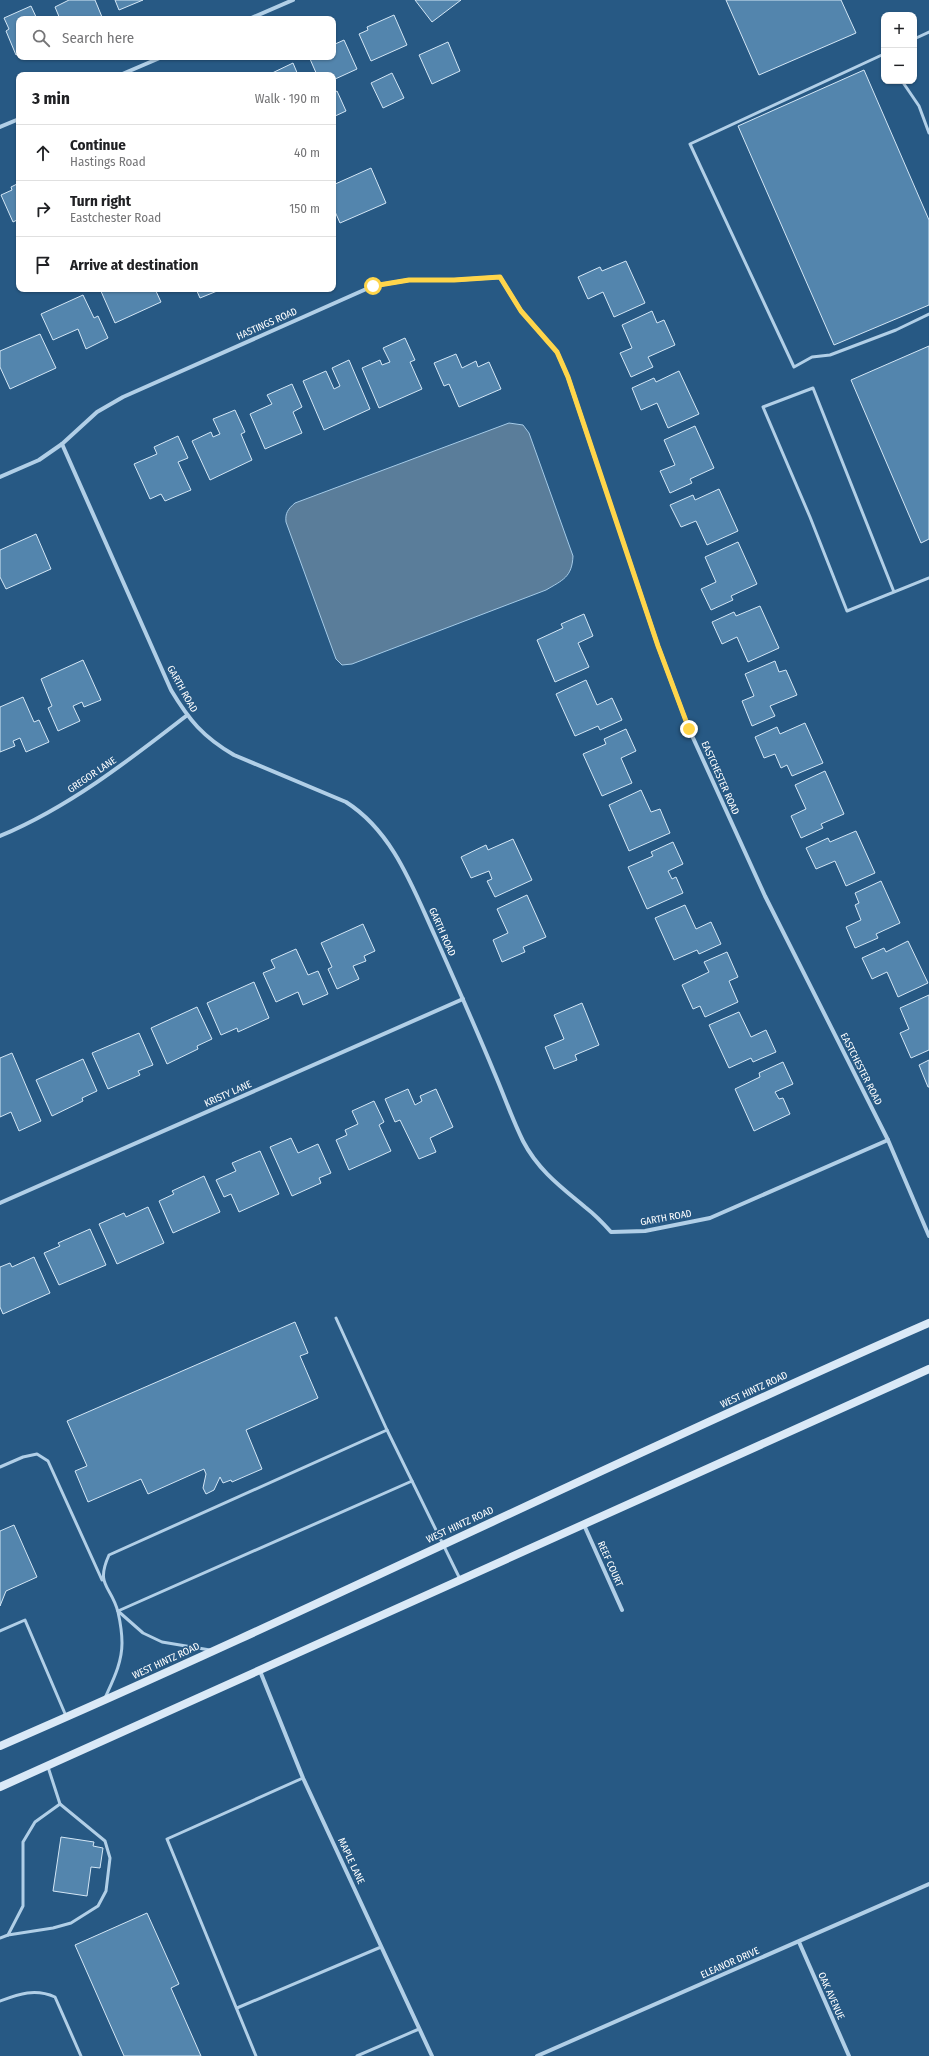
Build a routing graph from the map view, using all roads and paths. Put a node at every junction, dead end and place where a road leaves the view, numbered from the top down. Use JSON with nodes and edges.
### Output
{"nodes":[{"id":1,"x":293,"y":0,"type":"edge"},
{"id":2,"x":257,"y":16,"type":"edge"},
{"id":3,"x":929,"y":32,"type":"edge"},
{"id":4,"x":917,"y":38,"type":"edge"},
{"id":5,"x":881,"y":55,"type":"edge"},
{"id":6,"x":155,"y":60,"type":"edge"},
{"id":7,"x":127,"y":72,"type":"edge"},
{"id":8,"x":904,"y":84,"type":"edge"},
{"id":9,"x":16,"y":120,"type":"edge"},
{"id":10,"x":0,"y":127,"type":"edge"},
{"id":11,"x":929,"y":132,"type":"edge"},
{"id":12,"x":500,"y":277,"type":"joint"},
{"id":13,"x":929,"y":314,"type":"edge"},
{"id":14,"x":62,"y":444,"type":"junction"},
{"id":15,"x":0,"y":477,"type":"edge"},
{"id":16,"x":929,"y":578,"type":"edge"},
{"id":17,"x":894,"y":592,"type":"junction"},
{"id":18,"x":186,"y":716,"type":"junction"},
{"id":19,"x":0,"y":836,"type":"edge"},
{"id":20,"x":463,"y":999,"type":"junction"},
{"id":21,"x":888,"y":1140,"type":"junction"},
{"id":22,"x":0,"y":1204,"type":"edge"},
{"id":23,"x":929,"y":1236,"type":"edge"},
{"id":24,"x":336,"y":1318,"type":"dead end"},
{"id":25,"x":928,"y":1325,"type":"edge"},
{"id":26,"x":929,"y":1369,"type":"edge"},
{"id":27,"x":387,"y":1430,"type":"junction"},
{"id":28,"x":0,"y":1467,"type":"edge"},
{"id":29,"x":412,"y":1481,"type":"junction"},
{"id":30,"x":583,"y":1524,"type":"junction"},
{"id":31,"x":444,"y":1544,"type":"junction"},
{"id":32,"x":461,"y":1580,"type":"junction"},
{"id":33,"x":103,"y":1582,"type":"junction"},
{"id":34,"x":622,"y":1610,"type":"dead end"},
{"id":35,"x":118,"y":1611,"type":"junction"},
{"id":36,"x":0,"y":1631,"type":"edge"},
{"id":37,"x":214,"y":1650,"type":"junction"},
{"id":38,"x":260,"y":1671,"type":"junction"},
{"id":39,"x":104,"y":1700,"type":"junction"},
{"id":40,"x":67,"y":1717,"type":"junction"},
{"id":41,"x":0,"y":1746,"type":"edge"},
{"id":42,"x":48,"y":1767,"type":"junction"},
{"id":43,"x":303,"y":1778,"type":"junction"},
{"id":44,"x":0,"y":1788,"type":"edge"},
{"id":45,"x":60,"y":1804,"type":"junction"},
{"id":46,"x":929,"y":1884,"type":"edge"},
{"id":47,"x":8,"y":1934,"type":"junction"},
{"id":48,"x":0,"y":1938,"type":"edge"},
{"id":49,"x":799,"y":1942,"type":"junction"},
{"id":50,"x":381,"y":1947,"type":"junction"},
{"id":51,"x":0,"y":2001,"type":"edge"},
{"id":52,"x":237,"y":2008,"type":"junction"},
{"id":53,"x":419,"y":2029,"type":"junction"},
{"id":54,"x":81,"y":2056,"type":"edge"},
{"id":55,"x":256,"y":2056,"type":"edge"},
{"id":56,"x":358,"y":2056,"type":"edge"},
{"id":57,"x":432,"y":2056,"type":"edge"},
{"id":58,"x":538,"y":2056,"type":"edge"},
{"id":59,"x":850,"y":2056,"type":"edge"}],
"edges":[{"from":1,"to":2,"type":"street"},
{"from":3,"to":4,"type":"lane"},
{"from":5,"to":13,"type":"lane"},
{"from":6,"to":7,"type":"street"},
{"from":8,"to":11,"type":"lane"},
{"from":9,"to":10,"type":"street"},
{"from":12,"to":14,"type":"street","name":"HASTINGS ROAD"},
{"from":12,"to":21,"type":"street","name":"EASTCHESTER ROAD"},
{"from":14,"to":15,"type":"street","name":"HASTINGS ROAD"},
{"from":14,"to":18,"type":"street","name":"GARTH ROAD"},
{"from":16,"to":17,"type":"lane"},
{"from":17,"to":17,"type":"lane"},
{"from":18,"to":19,"type":"street","name":"GREGOR LANE"},
{"from":18,"to":20,"type":"street","name":"GARTH ROAD"},
{"from":20,"to":21,"type":"street","name":"GARTH ROAD"},
{"from":20,"to":22,"type":"street","name":"KRISTY LANE"},
{"from":21,"to":23,"type":"street","name":"EASTCHESTER ROAD"},
{"from":24,"to":27,"type":"lane"},
{"from":25,"to":31,"type":"main road","name":"WEST HINTZ ROAD"},
{"from":26,"to":30,"type":"main road"},
{"from":27,"to":29,"type":"lane"},
{"from":27,"to":33,"type":"lane"},
{"from":28,"to":33,"type":"lane"},
{"from":29,"to":31,"type":"lane"},
{"from":29,"to":35,"type":"lane"},
{"from":30,"to":32,"type":"main road"},
{"from":30,"to":34,"type":"street","name":"REEF COURT"},
{"from":31,"to":32,"type":"lane"},
{"from":31,"to":37,"type":"main road","name":"WEST HINTZ ROAD"},
{"from":32,"to":38,"type":"main road"},
{"from":33,"to":35,"type":"lane"},
{"from":35,"to":37,"type":"lane"},
{"from":35,"to":39,"type":"lane"},
{"from":36,"to":40,"type":"lane"},
{"from":37,"to":39,"type":"main road","name":"WEST HINTZ ROAD"},
{"from":38,"to":42,"type":"main road"},
{"from":38,"to":43,"type":"street","name":"MAPLE LANE"},
{"from":39,"to":40,"type":"main road","name":"WEST HINTZ ROAD"},
{"from":40,"to":41,"type":"main road","name":"WEST HINTZ ROAD"},
{"from":42,"to":44,"type":"main road"},
{"from":42,"to":45,"type":"lane"},
{"from":43,"to":50,"type":"street","name":"MAPLE LANE"},
{"from":43,"to":52,"type":"lane"},
{"from":45,"to":47,"type":"lane"},
{"from":45,"to":47,"type":"lane"},
{"from":46,"to":49,"type":"street","name":"ELEANOR DRIVE"},
{"from":47,"to":48,"type":"lane"},
{"from":49,"to":58,"type":"street","name":"ELEANOR DRIVE"},
{"from":49,"to":59,"type":"street","name":"OAK AVENUE"},
{"from":50,"to":52,"type":"lane"},
{"from":50,"to":53,"type":"street","name":"MAPLE LANE"},
{"from":51,"to":54,"type":"lane"},
{"from":52,"to":55,"type":"lane"},
{"from":53,"to":56,"type":"lane"},
{"from":53,"to":57,"type":"street","name":"MAPLE LANE"}]}
